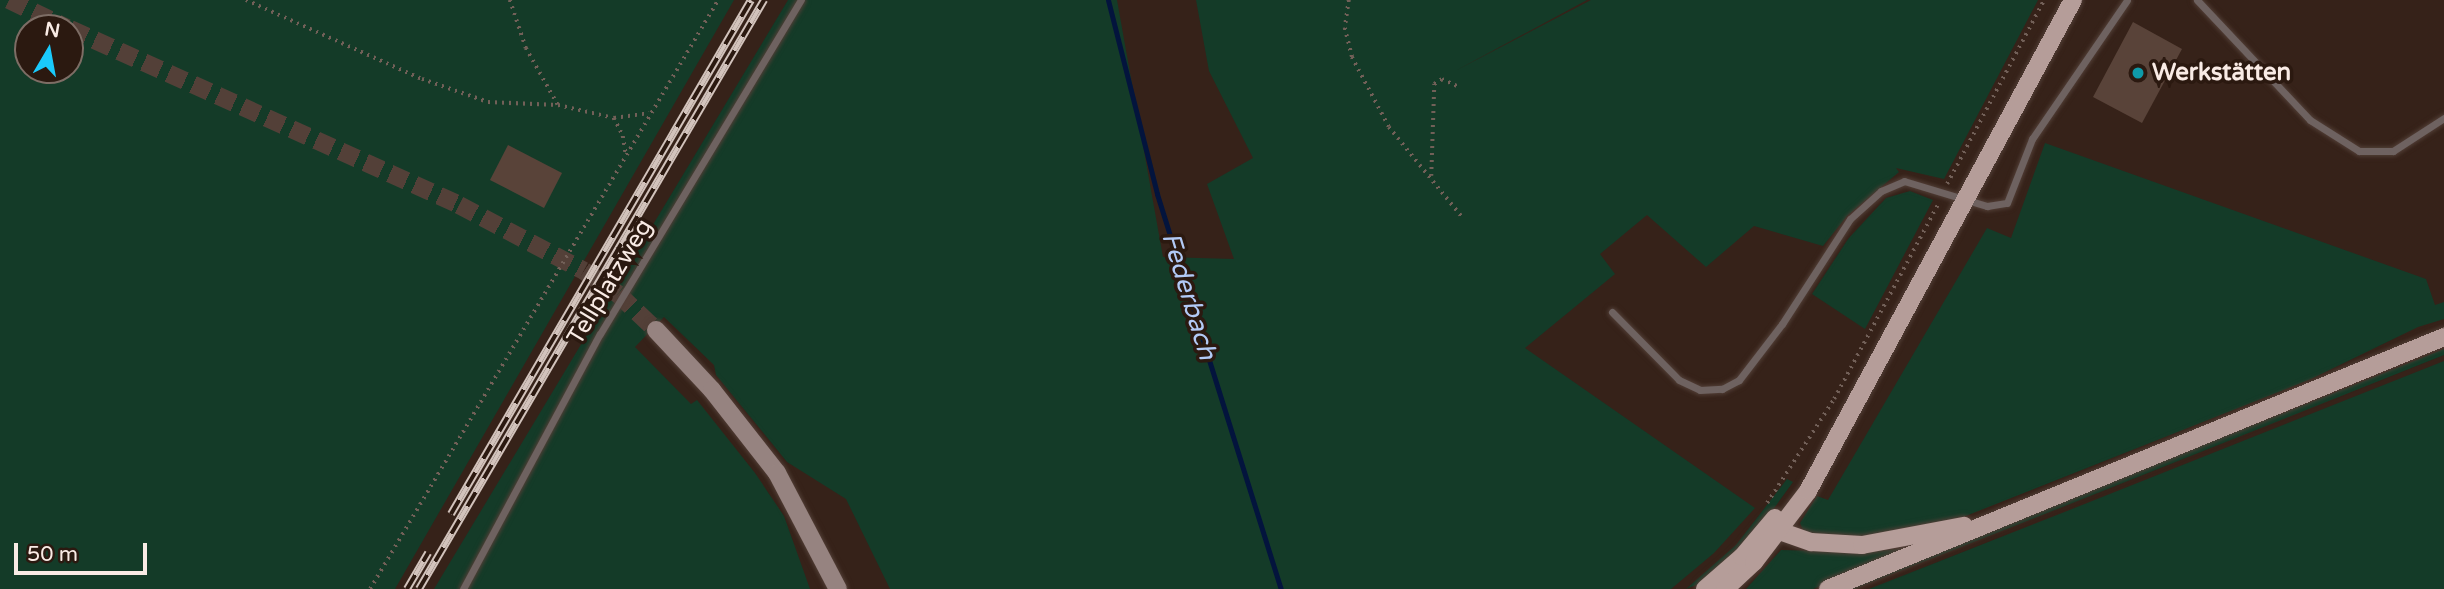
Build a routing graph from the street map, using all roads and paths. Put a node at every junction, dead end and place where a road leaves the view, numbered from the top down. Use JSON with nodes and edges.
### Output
{"nodes":[{"id":1,"x":246,"y":0,"type":"edge"},
{"id":2,"x":510,"y":0,"type":"edge"},
{"id":3,"x":718,"y":0,"type":"edge"},
{"id":4,"x":801,"y":0,"type":"edge"},
{"id":5,"x":1349,"y":0,"type":"edge"},
{"id":6,"x":2044,"y":0,"type":"edge"},
{"id":7,"x":2073,"y":0,"type":"edge"},
{"id":8,"x":2127,"y":0,"type":"edge"},
{"id":9,"x":2197,"y":0,"type":"edge"},
{"id":10,"x":1459,"y":88,"type":"dead end"},
{"id":11,"x":558,"y":105,"type":"junction"},
{"id":12,"x":649,"y":113,"type":"junction"},
{"id":13,"x":614,"y":118,"type":"junction"},
{"id":14,"x":2444,"y":118,"type":"edge"},
{"id":15,"x":626,"y":157,"type":"junction"},
{"id":16,"x":1432,"y":180,"type":"junction"},
{"id":17,"x":1944,"y":190,"type":"junction"},
{"id":18,"x":1966,"y":200,"type":"junction"},
{"id":19,"x":1463,"y":218,"type":"dead end"},
{"id":20,"x":1612,"y":312,"type":"dead end"},
{"id":21,"x":656,"y":330,"type":"tunnel mouth"},
{"id":22,"x":2444,"y":337,"type":"edge"},
{"id":23,"x":1801,"y":455,"type":"dead end"},
{"id":24,"x":1985,"y":522,"type":"junction"},
{"id":25,"x":1773,"y":530,"type":"junction"},
{"id":26,"x":370,"y":589,"type":"edge"},
{"id":27,"x":463,"y":589,"type":"edge"},
{"id":28,"x":838,"y":589,"type":"edge"},
{"id":29,"x":1705,"y":589,"type":"edge"},
{"id":30,"x":1725,"y":589,"type":"edge"},
{"id":31,"x":1828,"y":589,"type":"edge"}],
"edges":[{"from":1,"to":11,"type":"path"},
{"from":2,"to":11,"type":"path"},
{"from":3,"to":12,"type":"path"},
{"from":4,"to":27,"type":"lane","name":"Tellplatzweg"},
{"from":5,"to":16,"type":"path"},
{"from":6,"to":17,"type":"path"},
{"from":7,"to":18,"type":"main road"},
{"from":8,"to":18,"type":"lane"},
{"from":9,"to":14,"type":"lane"},
{"from":10,"to":16,"type":"path"},
{"from":11,"to":13,"type":"path"},
{"from":12,"to":13,"type":"path"},
{"from":12,"to":15,"type":"path"},
{"from":13,"to":15,"type":"path"},
{"from":15,"to":26,"type":"path"},
{"from":16,"to":19,"type":"path"},
{"from":17,"to":18,"type":"lane"},
{"from":17,"to":20,"type":"lane"},
{"from":17,"to":23,"type":"path"},
{"from":18,"to":25,"type":"main road"},
{"from":21,"to":28,"type":"main road"},
{"from":22,"to":24,"type":"main road"},
{"from":24,"to":25,"type":"main road"},
{"from":24,"to":31,"type":"main road"},
{"from":25,"to":29,"type":"main road"},
{"from":25,"to":30,"type":"main road"}]}
